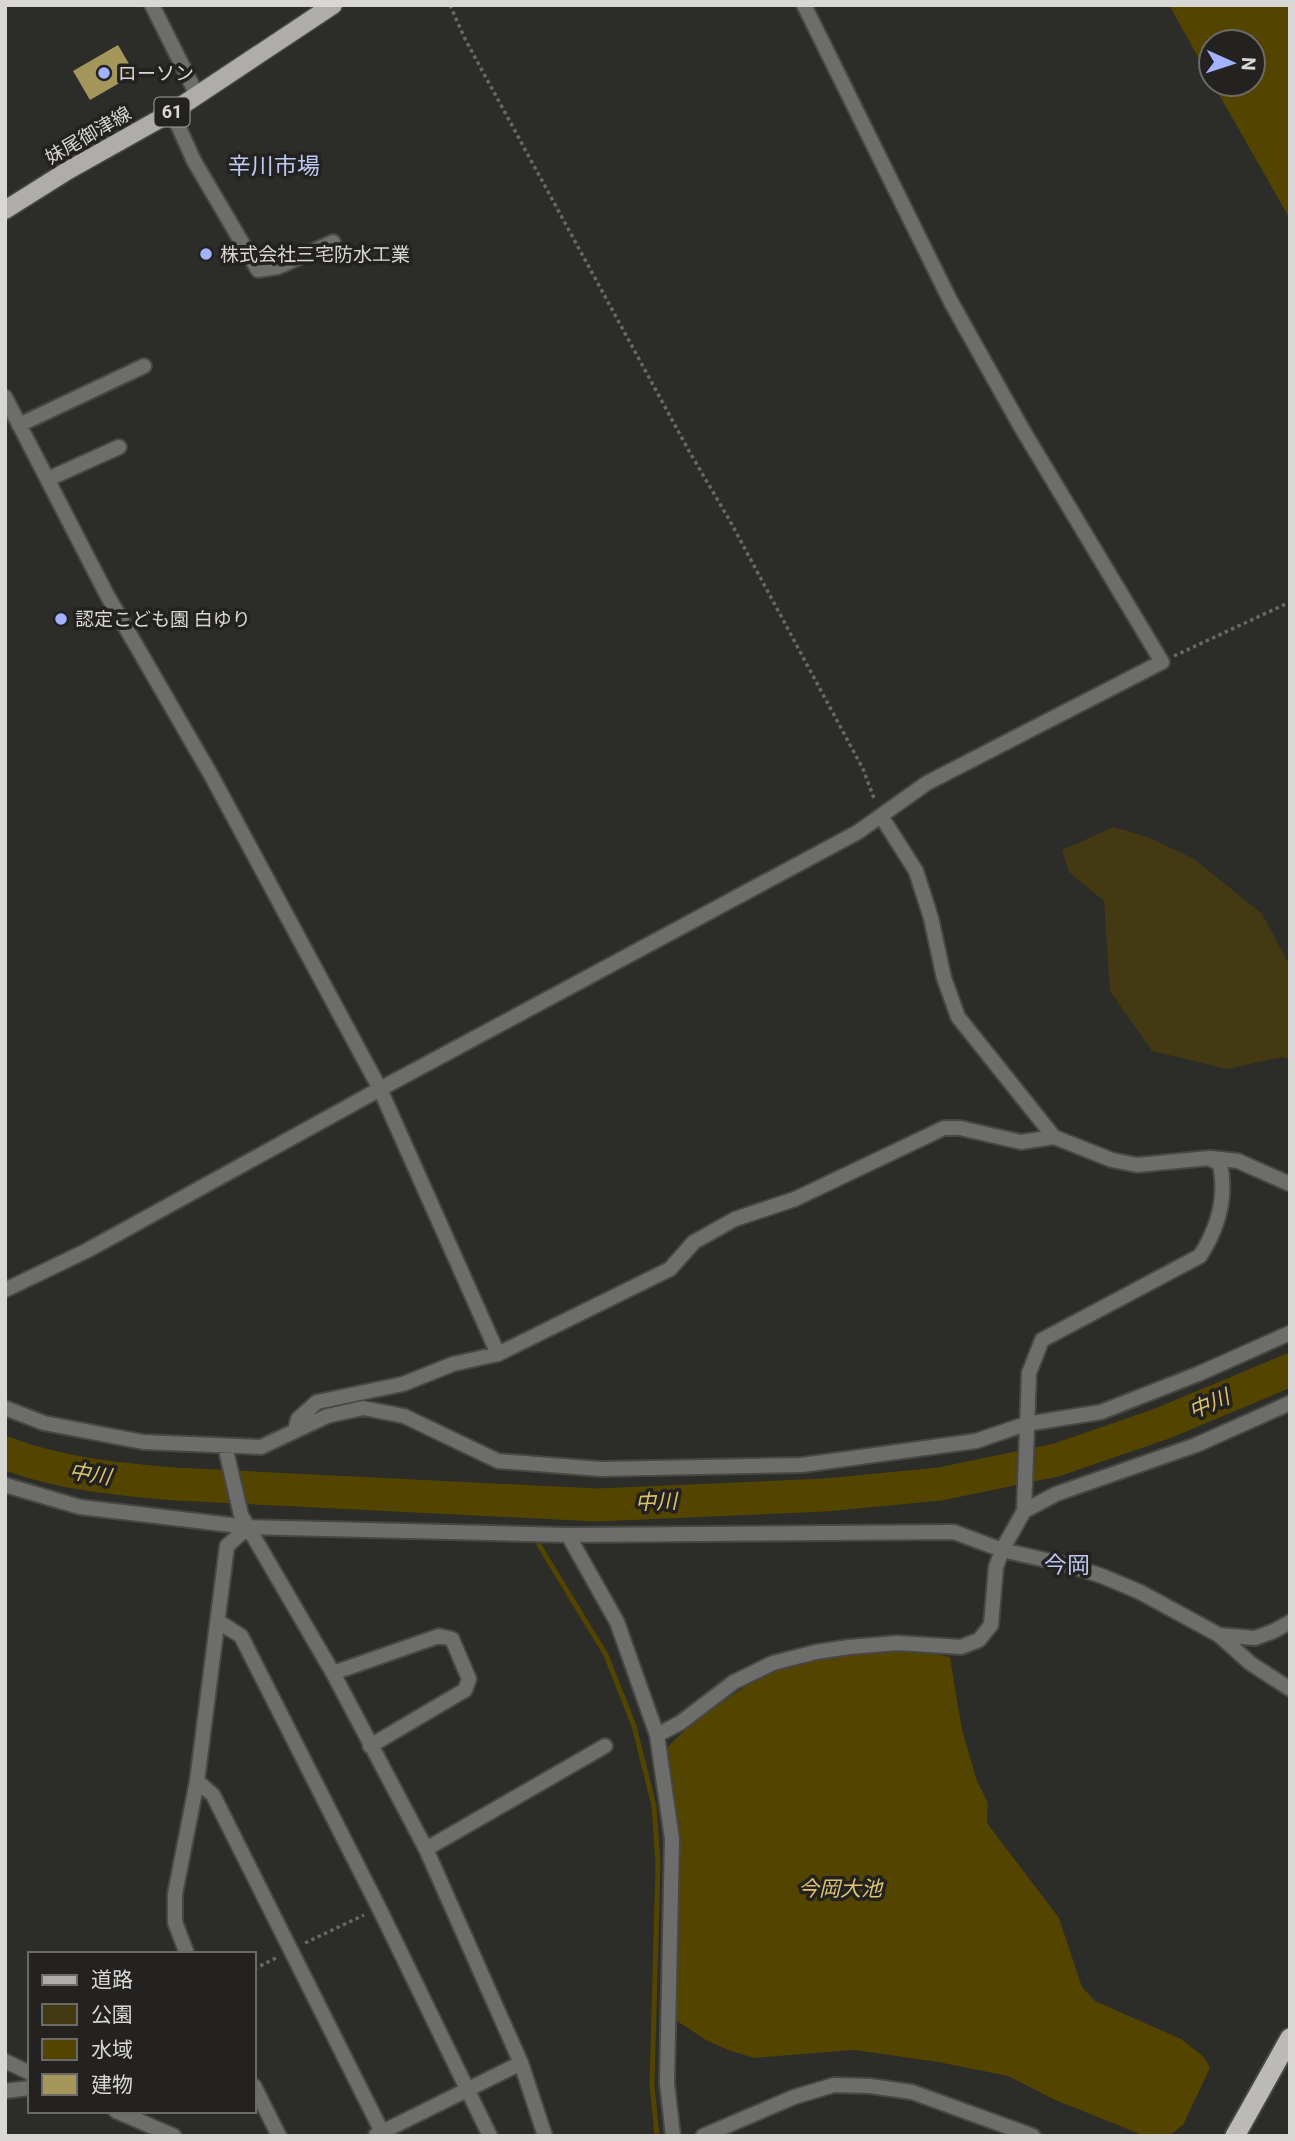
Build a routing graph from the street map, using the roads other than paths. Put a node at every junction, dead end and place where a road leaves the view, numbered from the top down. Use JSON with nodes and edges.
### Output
{"nodes":[{"id":1,"x":152,"y":5,"type":"edge"},
{"id":2,"x":333,"y":5,"type":"edge"},
{"id":3,"x":804,"y":5,"type":"edge"},
{"id":4,"x":197,"y":95,"type":"junction"},
{"id":5,"x":172,"y":112,"type":"junction"},
{"id":6,"x":5,"y":209,"type":"edge"},
{"id":7,"x":333,"y":242,"type":"dead end"},
{"id":8,"x":144,"y":366,"type":"dead end"},
{"id":9,"x":5,"y":397,"type":"edge"},
{"id":10,"x":19,"y":425,"type":"junction"},
{"id":11,"x":120,"y":447,"type":"dead end"},
{"id":12,"x":48,"y":479,"type":"junction"},
{"id":13,"x":881,"y":816,"type":"junction"},
{"id":14,"x":380,"y":1089,"type":"junction"},
{"id":15,"x":1054,"y":1138,"type":"junction"},
{"id":16,"x":1209,"y":1158,"type":"junction"},
{"id":17,"x":1290,"y":1184,"type":"edge"},
{"id":18,"x":5,"y":1290,"type":"edge"},
{"id":19,"x":1290,"y":1333,"type":"edge"},
{"id":20,"x":498,"y":1354,"type":"junction"},
{"id":21,"x":1290,"y":1403,"type":"edge"},
{"id":22,"x":5,"y":1408,"type":"edge"},
{"id":23,"x":1026,"y":1424,"type":"junction"},
{"id":24,"x":295,"y":1431,"type":"junction"},
{"id":25,"x":227,"y":1453,"type":"junction"},
{"id":26,"x":5,"y":1485,"type":"edge"},
{"id":27,"x":1023,"y":1507,"type":"junction"},
{"id":28,"x":244,"y":1521,"type":"junction"},
{"id":29,"x":568,"y":1535,"type":"junction"},
{"id":30,"x":1002,"y":1550,"type":"junction"},
{"id":31,"x":219,"y":1622,"type":"junction"},
{"id":32,"x":1290,"y":1622,"type":"edge"},
{"id":33,"x":1219,"y":1635,"type":"junction"},
{"id":34,"x":333,"y":1672,"type":"junction"},
{"id":35,"x":1290,"y":1689,"type":"edge"},
{"id":36,"x":657,"y":1735,"type":"junction"},
{"id":37,"x":370,"y":1746,"type":"junction"},
{"id":38,"x":605,"y":1746,"type":"dead end"},
{"id":39,"x":197,"y":1781,"type":"junction"},
{"id":40,"x":426,"y":1849,"type":"junction"},
{"id":41,"x":186,"y":1952,"type":"edge"},
{"id":42,"x":1290,"y":2038,"type":"edge"},
{"id":43,"x":5,"y":2061,"type":"edge"},
{"id":44,"x":522,"y":2063,"type":"junction"},
{"id":45,"x":28,"y":2072,"type":"edge"},
{"id":46,"x":28,"y":2088,"type":"edge"},
{"id":47,"x":256,"y":2090,"type":"edge"},
{"id":48,"x":5,"y":2091,"type":"edge"},
{"id":49,"x":468,"y":2091,"type":"junction"},
{"id":50,"x":121,"y":2113,"type":"edge"},
{"id":51,"x":380,"y":2134,"type":"edge"},
{"id":52,"x":174,"y":2136,"type":"edge"},
{"id":53,"x":279,"y":2136,"type":"edge"},
{"id":54,"x":490,"y":2136,"type":"edge"},
{"id":55,"x":545,"y":2136,"type":"edge"},
{"id":56,"x":673,"y":2136,"type":"edge"},
{"id":57,"x":703,"y":2136,"type":"edge"},
{"id":58,"x":1033,"y":2136,"type":"edge"},
{"id":59,"x":1235,"y":2136,"type":"edge"}],
"edges":[{"from":1,"to":4,"type":"street"},
{"from":2,"to":4,"type":"main road","name":"妹尾御津線","number":"61"},
{"from":3,"to":13,"type":"street"},
{"from":4,"to":5,"type":"main road","name":"妹尾御津線","number":"61"},
{"from":5,"to":6,"type":"main road","name":"妹尾御津線","number":"61"},
{"from":5,"to":7,"type":"street"},
{"from":8,"to":10,"type":"street"},
{"from":9,"to":10,"type":"street"},
{"from":10,"to":12,"type":"street"},
{"from":11,"to":12,"type":"street"},
{"from":12,"to":14,"type":"street"},
{"from":13,"to":14,"type":"street"},
{"from":13,"to":15,"type":"street"},
{"from":14,"to":18,"type":"street"},
{"from":14,"to":20,"type":"street"},
{"from":15,"to":16,"type":"street"},
{"from":15,"to":20,"type":"street"},
{"from":16,"to":17,"type":"street"},
{"from":16,"to":23,"type":"street"},
{"from":19,"to":23,"type":"street"},
{"from":20,"to":24,"type":"street"},
{"from":21,"to":27,"type":"street"},
{"from":22,"to":25,"type":"street"},
{"from":23,"to":24,"type":"street"},
{"from":23,"to":27,"type":"street"},
{"from":24,"to":25,"type":"street"},
{"from":25,"to":28,"type":"street"},
{"from":26,"to":28,"type":"street"},
{"from":27,"to":30,"type":"street"},
{"from":28,"to":29,"type":"street"},
{"from":28,"to":31,"type":"street"},
{"from":28,"to":34,"type":"street"},
{"from":29,"to":30,"type":"street"},
{"from":29,"to":36,"type":"street"},
{"from":30,"to":33,"type":"street"},
{"from":30,"to":36,"type":"street"},
{"from":31,"to":39,"type":"street"},
{"from":31,"to":49,"type":"street"},
{"from":32,"to":33,"type":"street"},
{"from":33,"to":35,"type":"street"},
{"from":34,"to":37,"type":"street"},
{"from":34,"to":37,"type":"street"},
{"from":36,"to":56,"type":"street"},
{"from":37,"to":40,"type":"street"},
{"from":38,"to":40,"type":"street"},
{"from":39,"to":41,"type":"street"},
{"from":39,"to":51,"type":"street"},
{"from":40,"to":44,"type":"street"},
{"from":42,"to":59,"type":"highway"},
{"from":43,"to":45,"type":"street"},
{"from":44,"to":49,"type":"street"},
{"from":44,"to":55,"type":"street"},
{"from":46,"to":48,"type":"street"},
{"from":47,"to":53,"type":"street"},
{"from":49,"to":51,"type":"street"},
{"from":49,"to":54,"type":"street"},
{"from":50,"to":52,"type":"street"},
{"from":57,"to":58,"type":"street"}]}
